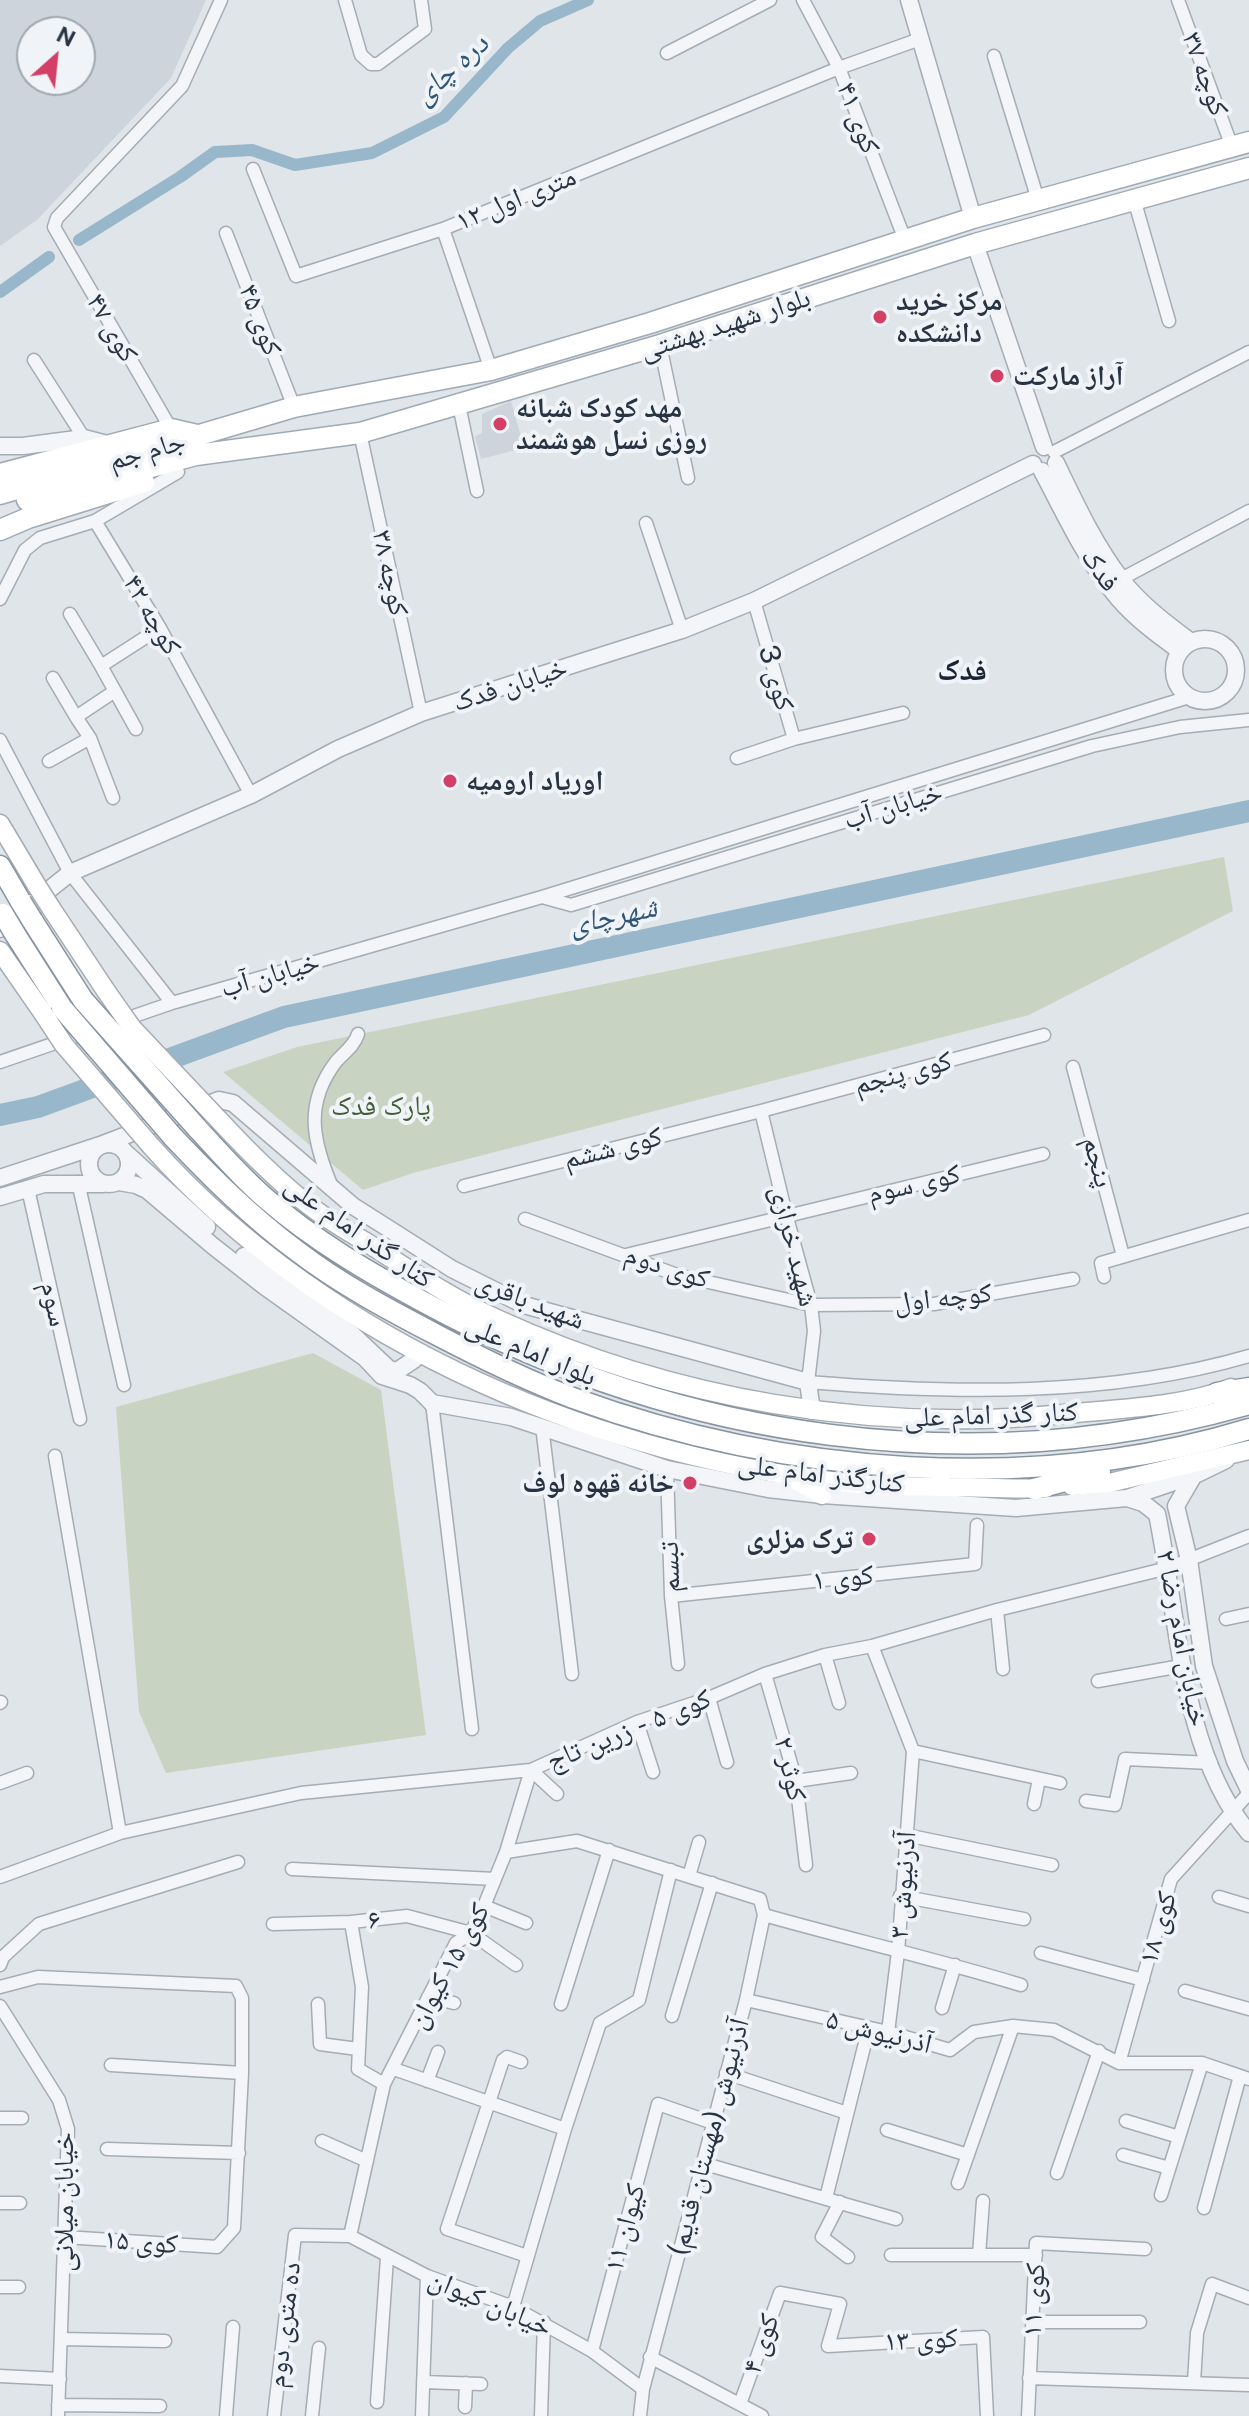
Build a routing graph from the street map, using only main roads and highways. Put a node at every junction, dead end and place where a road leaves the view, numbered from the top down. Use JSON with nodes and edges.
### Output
{"nodes":[{"id":1,"x":1241,"y":145,"type":"edge"},
{"id":2,"x":1249,"y":168,"type":"edge"},
{"id":3,"x":294,"y":407,"type":"joint"},
{"id":4,"x":198,"y":445,"type":"junction"},
{"id":5,"x":0,"y":474,"type":"edge"},
{"id":6,"x":0,"y":494,"type":"edge"},
{"id":7,"x":0,"y":507,"type":"edge"},
{"id":8,"x":0,"y":530,"type":"edge"},
{"id":9,"x":0,"y":824,"type":"edge"},
{"id":10,"x":0,"y":866,"type":"edge"},
{"id":11,"x":4,"y":922,"type":"edge"},
{"id":12,"x":0,"y":951,"type":"edge"},
{"id":13,"x":52,"y":1010,"type":"junction"},
{"id":14,"x":211,"y":1144,"type":"junction"},
{"id":15,"x":306,"y":1203,"type":"junction"},
{"id":16,"x":1249,"y":1381,"type":"edge"},
{"id":17,"x":1249,"y":1388,"type":"edge"},
{"id":18,"x":1217,"y":1393,"type":"junction"},
{"id":19,"x":1249,"y":1404,"type":"edge"},
{"id":20,"x":1249,"y":1429,"type":"edge"},
{"id":21,"x":1205,"y":1443,"type":"junction"},
{"id":22,"x":1247,"y":1450,"type":"edge"},
{"id":23,"x":779,"y":1473,"type":"junction"},
{"id":24,"x":1034,"y":1489,"type":"junction"},
{"id":25,"x":822,"y":1495,"type":"road end"}],
"edges":[{"from":1,"to":3,"type":"main road","name":"بلوار شهید بهشتی"},
{"from":2,"to":4,"type":"main road","name":"بلوار شهید بهشتی"},
{"from":3,"to":4,"type":"main road","name":"جام جم"},
{"from":4,"to":5,"type":"main road"},
{"from":4,"to":6,"type":"main road","name":"جام جم"},
{"from":4,"to":7,"type":"main road","name":"جام جم"},
{"from":4,"to":8,"type":"main road"},
{"from":9,"to":15,"type":"main road","name":"کنار گذر امام علی","bridge":true},
{"from":10,"to":14,"type":"main road","name":"بلوار امام علی","bridge":true},
{"from":11,"to":13,"type":"main road","name":"بلوار امام علی"},
{"from":12,"to":13,"type":"main road"},
{"from":13,"to":21,"type":"main road","name":"بلوار امام علی","bridge":true},
{"from":13,"to":23,"type":"main road","name":"کنارگذر امام علی","bridge":true},
{"from":14,"to":15,"type":"main road"},
{"from":14,"to":19,"type":"main road","name":"بلوار امام علی"},
{"from":15,"to":18,"type":"main road","name":"کنار گذر امام علی"},
{"from":16,"to":18,"type":"main road","name":"کنار گذر امام علی"},
{"from":17,"to":18,"type":"main road"},
{"from":20,"to":21,"type":"main road","name":"بلوار امام علی"},
{"from":21,"to":24,"type":"main road"},
{"from":22,"to":24,"type":"main road","name":"کنارگذر امام علی"},
{"from":23,"to":24,"type":"main road","name":"کنارگذر امام علی"},
{"from":23,"to":25,"type":"main road"}]}
